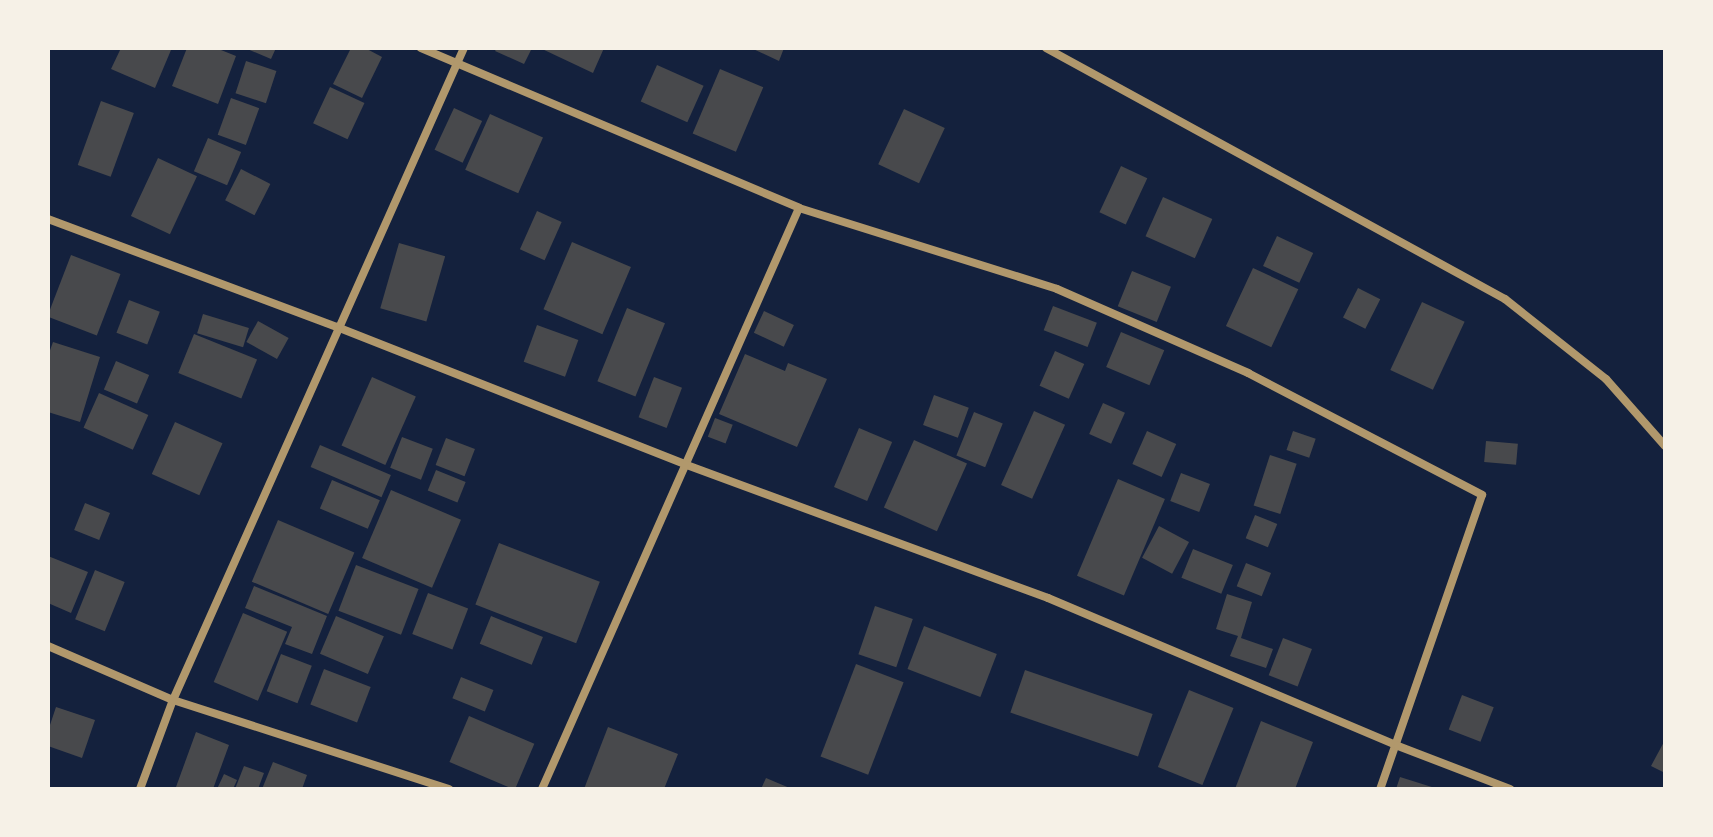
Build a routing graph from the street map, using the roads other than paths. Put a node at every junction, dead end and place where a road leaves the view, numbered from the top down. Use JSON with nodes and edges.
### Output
{"nodes":[{"id":1,"x":421,"y":48,"type":"edge"},
{"id":2,"x":464,"y":48,"type":"edge"},
{"id":3,"x":1046,"y":48,"type":"edge"},
{"id":4,"x":458,"y":64,"type":"junction"},
{"id":5,"x":799,"y":208,"type":"junction"},
{"id":6,"x":48,"y":219,"type":"edge"},
{"id":7,"x":337,"y":327,"type":"junction"},
{"id":8,"x":1665,"y":446,"type":"edge"},
{"id":9,"x":684,"y":464,"type":"junction"},
{"id":10,"x":48,"y":646,"type":"edge"},
{"id":11,"x":173,"y":700,"type":"junction"},
{"id":12,"x":1398,"y":746,"type":"junction"},
{"id":13,"x":140,"y":789,"type":"edge"},
{"id":14,"x":449,"y":789,"type":"edge"},
{"id":15,"x":542,"y":789,"type":"edge"},
{"id":16,"x":1380,"y":789,"type":"edge"},
{"id":17,"x":1510,"y":789,"type":"edge"}],
"edges":[{"from":1,"to":4,"type":"street"},
{"from":2,"to":4,"type":"street"},
{"from":3,"to":8,"type":"street"},
{"from":4,"to":5,"type":"street"},
{"from":4,"to":7,"type":"street"},
{"from":5,"to":9,"type":"street"},
{"from":5,"to":12,"type":"street"},
{"from":6,"to":7,"type":"street"},
{"from":7,"to":9,"type":"street"},
{"from":7,"to":11,"type":"street"},
{"from":9,"to":12,"type":"street"},
{"from":9,"to":15,"type":"street"},
{"from":10,"to":11,"type":"street"},
{"from":11,"to":13,"type":"street"},
{"from":11,"to":14,"type":"street"},
{"from":12,"to":16,"type":"street"},
{"from":12,"to":17,"type":"street"}]}
